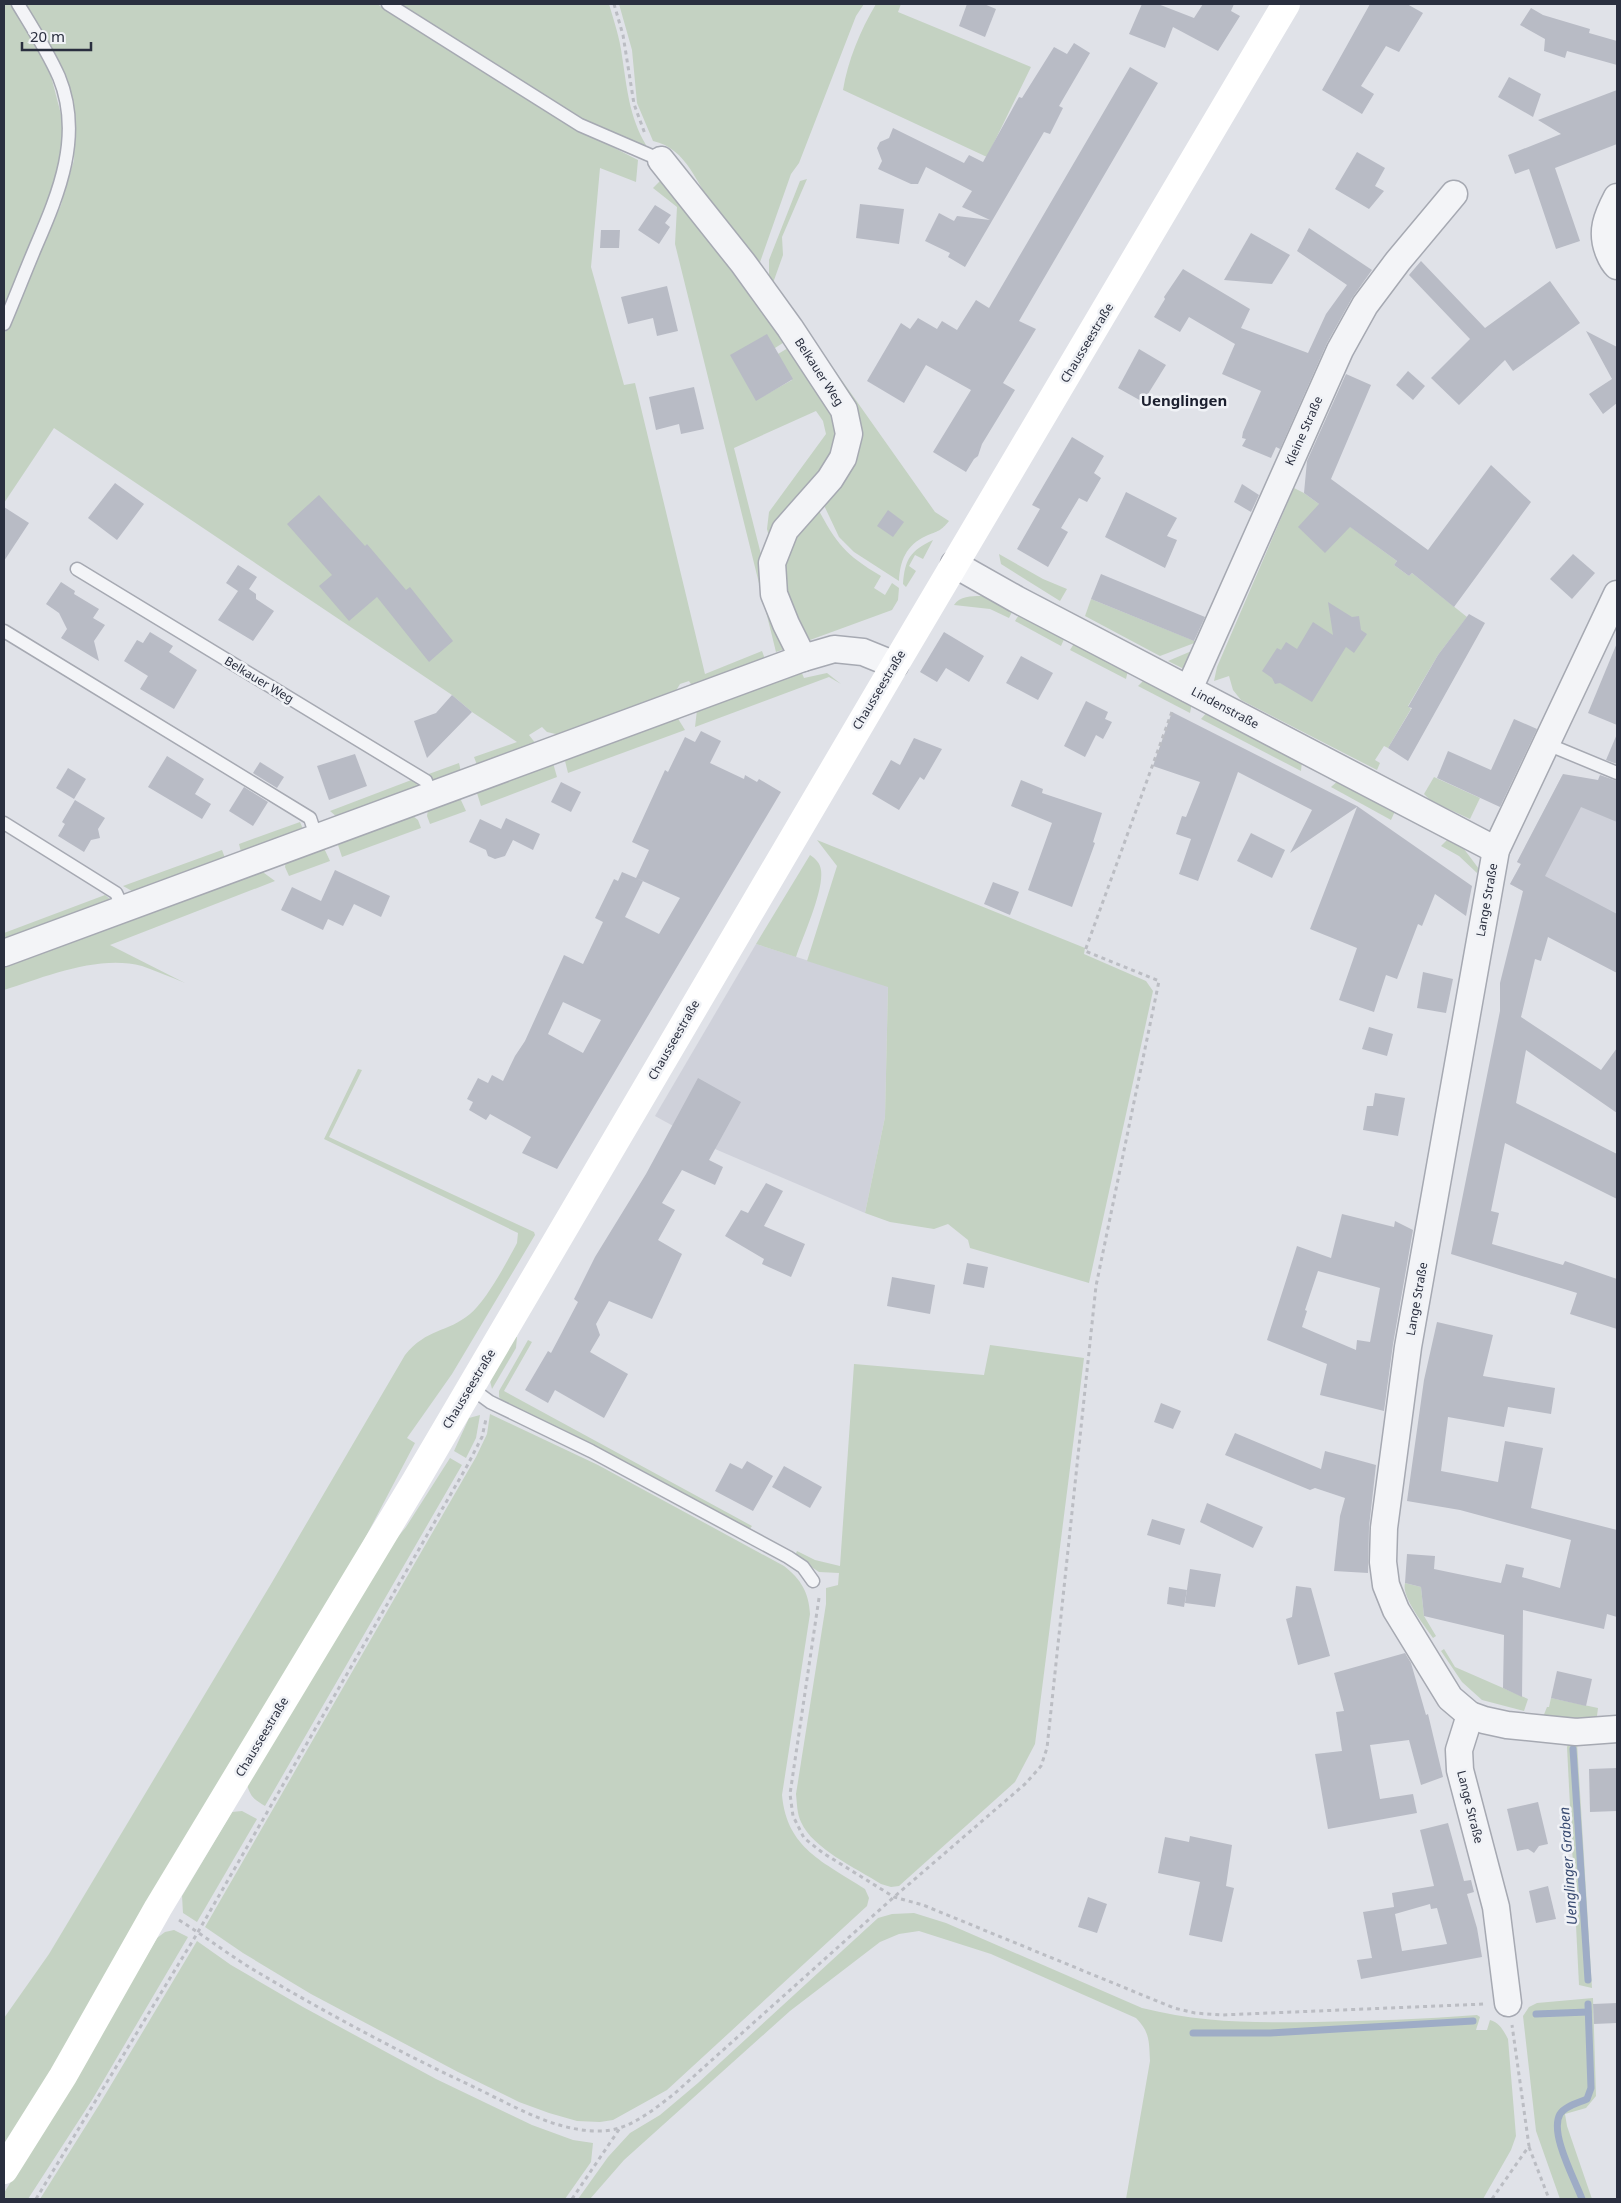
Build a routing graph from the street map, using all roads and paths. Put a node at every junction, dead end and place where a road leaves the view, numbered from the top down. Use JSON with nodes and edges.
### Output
{"nodes":[{"id":1,"x":18,"y":4,"type":"edge"},
{"id":2,"x":388,"y":4,"type":"edge"},
{"id":3,"x":614,"y":4,"type":"edge"},
{"id":4,"x":1286,"y":4,"type":"edge"},
{"id":5,"x":662,"y":160,"type":"junction"},
{"id":6,"x":1454,"y":194,"type":"dead end"},
{"id":7,"x":1617,"y":197,"type":"edge"},
{"id":8,"x":1617,"y":266,"type":"edge"},
{"id":9,"x":4,"y":324,"type":"edge"},
{"id":10,"x":954,"y":564,"type":"junction"},
{"id":11,"x":77,"y":569,"type":"dead end"},
{"id":12,"x":1617,"y":594,"type":"edge"},
{"id":13,"x":4,"y":631,"type":"edge"},
{"id":14,"x":804,"y":658,"type":"junction"},
{"id":15,"x":895,"y":665,"type":"junction"},
{"id":16,"x":1185,"y":687,"type":"junction"},
{"id":17,"x":1547,"y":744,"type":"junction"},
{"id":18,"x":1617,"y":773,"type":"edge"},
{"id":19,"x":432,"y":797,"type":"junction"},
{"id":20,"x":4,"y":823,"type":"edge"},
{"id":21,"x":317,"y":839,"type":"junction"},
{"id":22,"x":1496,"y":850,"type":"junction"},
{"id":23,"x":124,"y":908,"type":"junction"},
{"id":24,"x":4,"y":953,"type":"edge"},
{"id":25,"x":480,"y":1395,"type":"junction"},
{"id":26,"x":813,"y":1581,"type":"joint"},
{"id":27,"x":1470,"y":1715,"type":"junction"},
{"id":28,"x":1617,"y":1729,"type":"edge"},
{"id":29,"x":894,"y":1897,"type":"junction"},
{"id":30,"x":198,"y":1932,"type":"junction"},
{"id":31,"x":1508,"y":2003,"type":"junction"},
{"id":32,"x":620,"y":2128,"type":"junction"},
{"id":33,"x":1529,"y":2146,"type":"junction"},
{"id":34,"x":4,"y":2170,"type":"edge"},
{"id":35,"x":36,"y":2199,"type":"edge"},
{"id":36,"x":572,"y":2199,"type":"edge"},
{"id":37,"x":1492,"y":2199,"type":"edge"},
{"id":38,"x":1549,"y":2199,"type":"edge"}],
"edges":[{"from":1,"to":9,"type":"lane"},
{"from":2,"to":5,"type":"lane"},
{"from":3,"to":5,"type":"path"},
{"from":4,"to":10,"type":"main road","name":"Chausseestraße"},
{"from":5,"to":14,"type":"street","name":"Belkauer Weg"},
{"from":6,"to":16,"type":"street","name":"Kleine Straße"},
{"from":7,"to":8,"type":"street"},
{"from":10,"to":15,"type":"main road","name":"Chausseestraße"},
{"from":10,"to":16,"type":"street","name":"Lindenstraße"},
{"from":11,"to":19,"type":"lane","name":"Belkauer Weg"},
{"from":12,"to":17,"type":"street","name":"Lange Straße"},
{"from":13,"to":21,"type":"lane"},
{"from":14,"to":15,"type":"street"},
{"from":14,"to":19,"type":"street"},
{"from":15,"to":25,"type":"main road","name":"Chausseestraße"},
{"from":16,"to":22,"type":"street","name":"Lindenstraße"},
{"from":16,"to":29,"type":"path"},
{"from":17,"to":18,"type":"lane"},
{"from":17,"to":22,"type":"street","name":"Lange Straße"},
{"from":19,"to":21,"type":"street"},
{"from":20,"to":23,"type":"lane"},
{"from":21,"to":23,"type":"street"},
{"from":22,"to":27,"type":"street","name":"Lange Straße"},
{"from":23,"to":24,"type":"street"},
{"from":25,"to":26,"type":"lane"},
{"from":25,"to":30,"type":"path"},
{"from":25,"to":34,"type":"main road","name":"Chausseestraße"},
{"from":26,"to":29,"type":"path"},
{"from":27,"to":28,"type":"street"},
{"from":27,"to":31,"type":"street","name":"Lange Straße"},
{"from":29,"to":31,"type":"path"},
{"from":29,"to":32,"type":"path"},
{"from":30,"to":32,"type":"path"},
{"from":30,"to":35,"type":"path"},
{"from":31,"to":33,"type":"path"},
{"from":32,"to":36,"type":"path"},
{"from":33,"to":37,"type":"path"},
{"from":33,"to":38,"type":"path"}]}
